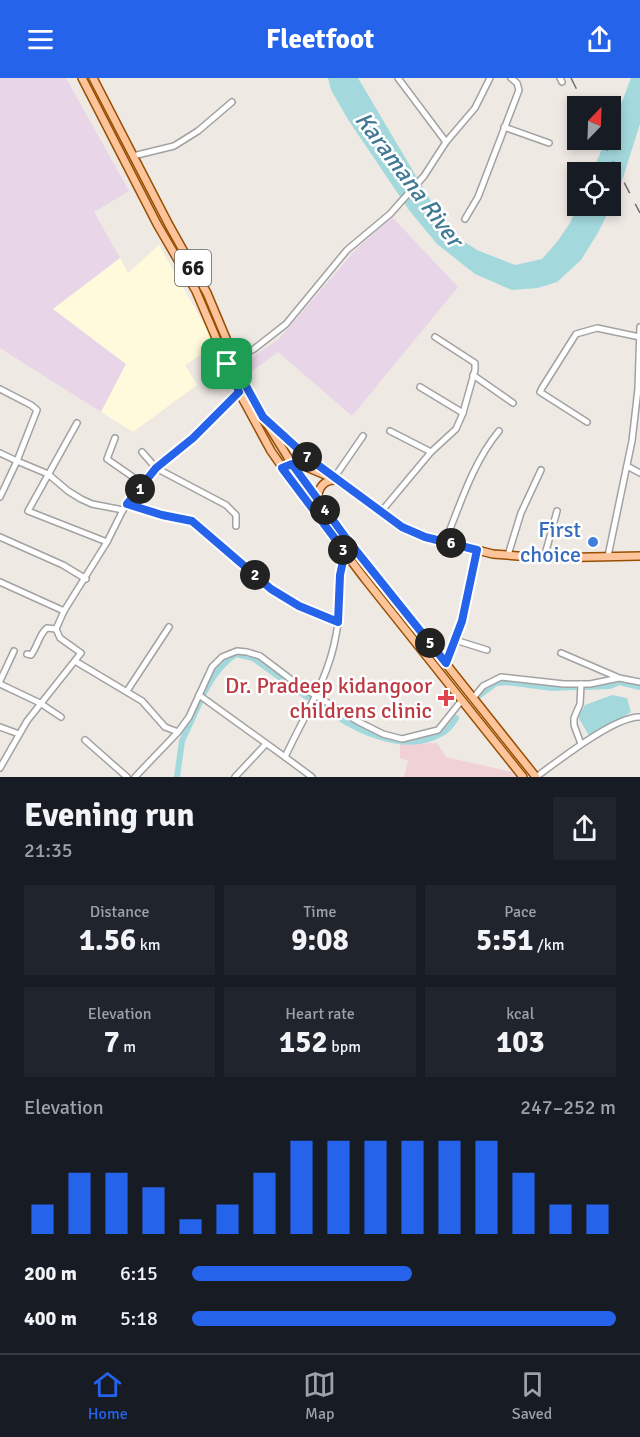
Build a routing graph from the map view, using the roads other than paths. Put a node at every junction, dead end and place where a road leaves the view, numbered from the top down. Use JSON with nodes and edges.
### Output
{"nodes":[{"id":1,"x":82,"y":78,"type":"edge"},
{"id":2,"x":398,"y":78,"type":"edge"},
{"id":3,"x":490,"y":78,"type":"edge"},
{"id":4,"x":511,"y":78,"type":"edge"},
{"id":5,"x":95,"y":79,"type":"edge"},
{"id":6,"x":232,"y":102,"type":"dead end"},
{"id":7,"x":504,"y":127,"type":"junction"},
{"id":8,"x":446,"y":142,"type":"junction"},
{"id":9,"x":549,"y":142,"type":"dead end"},
{"id":10,"x":133,"y":156,"type":"junction"},
{"id":11,"x":465,"y":219,"type":"dead end"},
{"id":12,"x":640,"y":327,"type":"edge"},
{"id":13,"x":435,"y":337,"type":"dead end"},
{"id":14,"x":640,"y":337,"type":"edge"},
{"id":15,"x":236,"y":360,"type":"junction"},
{"id":16,"x":227,"y":364,"type":"junction"},
{"id":17,"x":473,"y":375,"type":"junction"},
{"id":18,"x":420,"y":387,"type":"dead end"},
{"id":19,"x":0,"y":389,"type":"edge"},
{"id":20,"x":639,"y":389,"type":"edge"},
{"id":21,"x":239,"y":392,"type":"junction"},
{"id":22,"x":513,"y":403,"type":"dead end"},
{"id":23,"x":463,"y":413,"type":"junction"},
{"id":24,"x":263,"y":417,"type":"junction"},
{"id":25,"x":586,"y":422,"type":"dead end"},
{"id":26,"x":77,"y":423,"type":"dead end"},
{"id":27,"x":390,"y":431,"type":"dead end"},
{"id":28,"x":499,"y":431,"type":"dead end"},
{"id":29,"x":363,"y":436,"type":"dead end"},
{"id":30,"x":115,"y":438,"type":"dead end"},
{"id":31,"x":632,"y":441,"type":"junction"},
{"id":32,"x":640,"y":443,"type":"edge"},
{"id":33,"x":142,"y":452,"type":"dead end"},
{"id":34,"x":300,"y":452,"type":"junction"},
{"id":35,"x":431,"y":452,"type":"junction"},
{"id":36,"x":0,"y":453,"type":"edge"},
{"id":37,"x":17,"y":461,"type":"junction"},
{"id":38,"x":291,"y":461,"type":"junction"},
{"id":39,"x":281,"y":465,"type":"junction"},
{"id":40,"x":627,"y":465,"type":"junction"},
{"id":41,"x":156,"y":468,"type":"junction"},
{"id":42,"x":541,"y":470,"type":"dead end"},
{"id":43,"x":640,"y":473,"type":"edge"},
{"id":44,"x":48,"y":474,"type":"junction"},
{"id":45,"x":335,"y":479,"type":"junction"},
{"id":46,"x":143,"y":484,"type":"junction"},
{"id":47,"x":0,"y":497,"type":"edge"},
{"id":48,"x":317,"y":498,"type":"junction"},
{"id":49,"x":127,"y":504,"type":"junction"},
{"id":50,"x":123,"y":510,"type":"junction"},
{"id":51,"x":557,"y":511,"type":"dead end"},
{"id":52,"x":380,"y":513,"type":"junction"},
{"id":53,"x":236,"y":526,"type":"dead end"},
{"id":54,"x":0,"y":537,"type":"edge"},
{"id":55,"x":107,"y":542,"type":"junction"},
{"id":56,"x":445,"y":542,"type":"junction"},
{"id":57,"x":477,"y":550,"type":"junction"},
{"id":58,"x":345,"y":552,"type":"junction"},
{"id":59,"x":639,"y":554,"type":"edge"},
{"id":60,"x":508,"y":555,"type":"junction"},
{"id":61,"x":608,"y":556,"type":"junction"},
{"id":62,"x":544,"y":558,"type":"junction"},
{"id":63,"x":86,"y":579,"type":"junction"},
{"id":64,"x":0,"y":582,"type":"edge"},
{"id":65,"x":64,"y":611,"type":"junction"},
{"id":66,"x":338,"y":622,"type":"junction"},
{"id":67,"x":169,"y":627,"type":"dead end"},
{"id":68,"x":56,"y":629,"type":"junction"},
{"id":69,"x":455,"y":640,"type":"junction"},
{"id":70,"x":14,"y":651,"type":"dead end"},
{"id":71,"x":487,"y":651,"type":"dead end"},
{"id":72,"x":561,"y":653,"type":"dead end"},
{"id":73,"x":27,"y":654,"type":"dead end"},
{"id":74,"x":75,"y":661,"type":"junction"},
{"id":75,"x":446,"y":663,"type":"junction"},
{"id":76,"x":619,"y":678,"type":"junction"},
{"id":77,"x":640,"y":682,"type":"edge"},
{"id":78,"x":0,"y":683,"type":"edge"},
{"id":79,"x":581,"y":684,"type":"junction"},
{"id":80,"x":127,"y":691,"type":"junction"},
{"id":81,"x":199,"y":695,"type":"junction"},
{"id":82,"x":314,"y":695,"type":"junction"},
{"id":83,"x":474,"y":697,"type":"junction"},
{"id":84,"x":462,"y":700,"type":"junction"},
{"id":85,"x":40,"y":704,"type":"junction"},
{"id":86,"x":61,"y":717,"type":"dead end"},
{"id":87,"x":640,"y":717,"type":"edge"},
{"id":88,"x":0,"y":727,"type":"edge"},
{"id":89,"x":178,"y":732,"type":"junction"},
{"id":90,"x":19,"y":734,"type":"junction"},
{"id":91,"x":84,"y":740,"type":"dead end"},
{"id":92,"x":581,"y":744,"type":"junction"},
{"id":93,"x":265,"y":745,"type":"junction"},
{"id":94,"x":285,"y":758,"type":"junction"},
{"id":95,"x":0,"y":768,"type":"edge"},
{"id":96,"x":127,"y":777,"type":"edge"},
{"id":97,"x":135,"y":777,"type":"edge"},
{"id":98,"x":235,"y":777,"type":"edge"},
{"id":99,"x":312,"y":777,"type":"edge"},
{"id":100,"x":523,"y":777,"type":"edge"},
{"id":101,"x":536,"y":777,"type":"edge"}],
"edges":[{"from":1,"to":16,"type":"main road"},
{"from":2,"to":8,"type":"street"},
{"from":3,"to":8,"type":"street"},
{"from":4,"to":7,"type":"street"},
{"from":5,"to":10,"type":"main road","number":"66"},
{"from":6,"to":10,"type":"street"},
{"from":7,"to":9,"type":"street"},
{"from":7,"to":11,"type":"street"},
{"from":8,"to":15,"type":"street"},
{"from":10,"to":15,"type":"main road","number":"66"},
{"from":12,"to":14,"type":"street"},
{"from":13,"to":17,"type":"street"},
{"from":14,"to":20,"type":"street"},
{"from":14,"to":25,"type":"street"},
{"from":15,"to":16,"type":"street"},
{"from":15,"to":24,"type":"main road","number":"66"},
{"from":16,"to":21,"type":"main road"},
{"from":17,"to":22,"type":"street"},
{"from":17,"to":23,"type":"street"},
{"from":18,"to":23,"type":"street"},
{"from":19,"to":37,"type":"street"},
{"from":20,"to":31,"type":"street"},
{"from":21,"to":39,"type":"main road"},
{"from":21,"to":41,"type":"street"},
{"from":23,"to":35,"type":"street"},
{"from":24,"to":34,"type":"main road"},
{"from":24,"to":38,"type":"main road","number":"66"},
{"from":26,"to":44,"type":"street"},
{"from":27,"to":35,"type":"street"},
{"from":28,"to":56,"type":"street"},
{"from":29,"to":45,"type":"street"},
{"from":30,"to":46,"type":"street"},
{"from":31,"to":32,"type":"street"},
{"from":31,"to":40,"type":"street"},
{"from":33,"to":41,"type":"street"},
{"from":34,"to":38,"type":"main road"},
{"from":34,"to":45,"type":"main road"},
{"from":35,"to":52,"type":"street"},
{"from":36,"to":37,"type":"street"},
{"from":37,"to":44,"type":"street"},
{"from":37,"to":47,"type":"street"},
{"from":38,"to":39,"type":"main road"},
{"from":38,"to":45,"type":"main road"},
{"from":38,"to":48,"type":"main road","number":"66"},
{"from":39,"to":58,"type":"main road"},
{"from":40,"to":43,"type":"street"},
{"from":40,"to":61,"type":"street"},
{"from":41,"to":46,"type":"street"},
{"from":41,"to":53,"type":"street"},
{"from":42,"to":60,"type":"street"},
{"from":44,"to":50,"type":"street"},
{"from":44,"to":55,"type":"street"},
{"from":45,"to":48,"type":"main road"},
{"from":45,"to":52,"type":"main road"},
{"from":46,"to":49,"type":"street"},
{"from":48,"to":75,"type":"main road","number":"66"},
{"from":49,"to":50,"type":"street"},
{"from":49,"to":66,"type":"street"},
{"from":50,"to":55,"type":"street"},
{"from":51,"to":62,"type":"street"},
{"from":52,"to":56,"type":"main road"},
{"from":54,"to":63,"type":"street"},
{"from":55,"to":63,"type":"street"},
{"from":56,"to":57,"type":"main road"},
{"from":57,"to":60,"type":"main road"},
{"from":57,"to":69,"type":"street"},
{"from":58,"to":66,"type":"street"},
{"from":58,"to":84,"type":"main road"},
{"from":59,"to":61,"type":"main road"},
{"from":60,"to":62,"type":"main road"},
{"from":61,"to":62,"type":"main road"},
{"from":63,"to":65,"type":"street"},
{"from":64,"to":65,"type":"street"},
{"from":65,"to":68,"type":"street"},
{"from":66,"to":82,"type":"street"},
{"from":67,"to":80,"type":"street"},
{"from":68,"to":73,"type":"street"},
{"from":68,"to":74,"type":"street"},
{"from":69,"to":71,"type":"street"},
{"from":69,"to":75,"type":"street"},
{"from":70,"to":78,"type":"street"},
{"from":72,"to":76,"type":"street"},
{"from":74,"to":80,"type":"street"},
{"from":74,"to":85,"type":"street"},
{"from":75,"to":83,"type":"main road","number":"66"},
{"from":76,"to":77,"type":"street"},
{"from":76,"to":79,"type":"street"},
{"from":78,"to":85,"type":"street"},
{"from":79,"to":83,"type":"street"},
{"from":79,"to":92,"type":"street"},
{"from":80,"to":89,"type":"street"},
{"from":81,"to":82,"type":"street"},
{"from":81,"to":89,"type":"street"},
{"from":81,"to":93,"type":"street"},
{"from":82,"to":84,"type":"street"},
{"from":82,"to":94,"type":"street"},
{"from":83,"to":101,"type":"main road"},
{"from":84,"to":100,"type":"main road"},
{"from":85,"to":86,"type":"street"},
{"from":85,"to":90,"type":"street"},
{"from":87,"to":92,"type":"street"},
{"from":88,"to":90,"type":"street"},
{"from":89,"to":97,"type":"street"},
{"from":90,"to":95,"type":"street"},
{"from":91,"to":96,"type":"street"},
{"from":92,"to":101,"type":"street"},
{"from":93,"to":94,"type":"street"},
{"from":93,"to":98,"type":"street"},
{"from":94,"to":99,"type":"street"}]}
